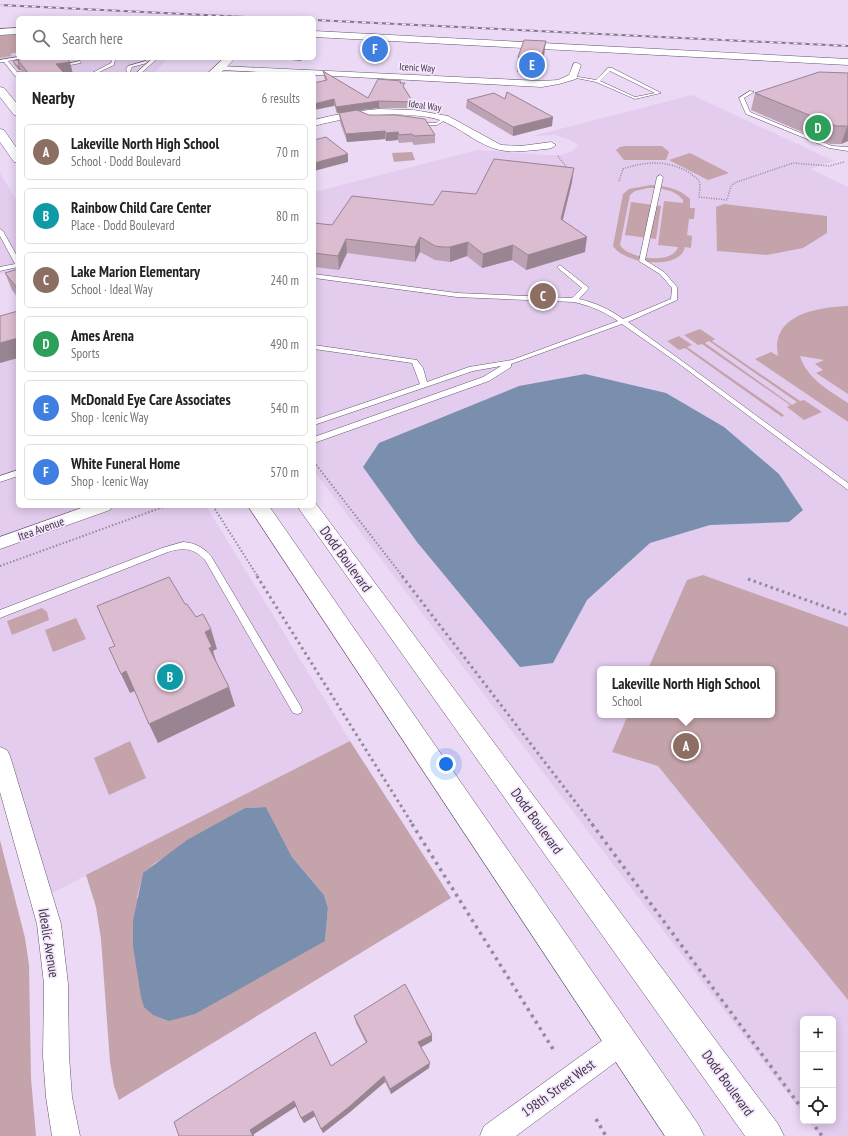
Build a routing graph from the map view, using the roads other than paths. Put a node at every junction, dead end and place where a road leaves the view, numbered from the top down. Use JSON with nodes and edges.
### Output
{"nodes":[{"id":1,"x":0,"y":26,"type":"edge"},
{"id":2,"x":316,"y":28,"type":"edge"},
{"id":3,"x":16,"y":29,"type":"edge"},
{"id":4,"x":0,"y":33,"type":"edge"},
{"id":5,"x":316,"y":34,"type":"edge"},
{"id":6,"x":632,"y":43,"type":"junction"},
{"id":7,"x":575,"y":47,"type":"junction"},
{"id":8,"x":615,"y":50,"type":"junction"},
{"id":9,"x":848,"y":55,"type":"edge"},
{"id":10,"x":16,"y":58,"type":"edge"},
{"id":11,"x":112,"y":60,"type":"edge"},
{"id":12,"x":148,"y":60,"type":"edge"},
{"id":13,"x":153,"y":60,"type":"edge"},
{"id":14,"x":228,"y":60,"type":"edge"},
{"id":15,"x":2,"y":61,"type":"edge"},
{"id":16,"x":80,"y":62,"type":"joint"},
{"id":17,"x":146,"y":62,"type":"junction"},
{"id":18,"x":848,"y":62,"type":"edge"},
{"id":19,"x":577,"y":65,"type":"junction"},
{"id":20,"x":84,"y":66,"type":"dead end"},
{"id":21,"x":52,"y":68,"type":"edge"},
{"id":22,"x":221,"y":68,"type":"junction"},
{"id":23,"x":38,"y":70,"type":"edge"},
{"id":24,"x":138,"y":70,"type":"edge"},
{"id":25,"x":30,"y":72,"type":"edge"},
{"id":26,"x":96,"y":72,"type":"edge"},
{"id":27,"x":129,"y":72,"type":"edge"},
{"id":28,"x":215,"y":72,"type":"edge"},
{"id":29,"x":298,"y":72,"type":"edge"},
{"id":30,"x":316,"y":73,"type":"edge"},
{"id":31,"x":16,"y":74,"type":"edge"},
{"id":32,"x":573,"y":77,"type":"junction"},
{"id":33,"x":597,"y":80,"type":"junction"},
{"id":34,"x":0,"y":90,"type":"edge"},
{"id":35,"x":752,"y":92,"type":"dead end"},
{"id":36,"x":0,"y":109,"type":"edge"},
{"id":37,"x":16,"y":110,"type":"edge"},
{"id":38,"x":445,"y":119,"type":"junction"},
{"id":39,"x":316,"y":122,"type":"edge"},
{"id":40,"x":410,"y":123,"type":"edge"},
{"id":41,"x":7,"y":126,"type":"edge"},
{"id":42,"x":551,"y":145,"type":"road end"},
{"id":43,"x":848,"y":149,"type":"edge"},
{"id":44,"x":16,"y":153,"type":"edge"},
{"id":45,"x":660,"y":177,"type":"dead end"},
{"id":46,"x":0,"y":231,"type":"edge"},
{"id":47,"x":16,"y":261,"type":"edge"},
{"id":48,"x":16,"y":265,"type":"edge"},
{"id":49,"x":560,"y":267,"type":"dead end"},
{"id":50,"x":0,"y":269,"type":"edge"},
{"id":51,"x":316,"y":276,"type":"edge"},
{"id":52,"x":574,"y":300,"type":"junction"},
{"id":53,"x":622,"y":322,"type":"junction"},
{"id":54,"x":316,"y":347,"type":"edge"},
{"id":55,"x":513,"y":362,"type":"junction"},
{"id":56,"x":424,"y":385,"type":"junction"},
{"id":57,"x":316,"y":422,"type":"edge"},
{"id":58,"x":316,"y":439,"type":"edge"},
{"id":59,"x":16,"y":474,"type":"edge"},
{"id":60,"x":0,"y":479,"type":"edge"},
{"id":61,"x":848,"y":487,"type":"edge"},
{"id":62,"x":98,"y":508,"type":"edge"},
{"id":63,"x":259,"y":508,"type":"edge"},
{"id":64,"x":308,"y":508,"type":"edge"},
{"id":65,"x":0,"y":543,"type":"edge"},
{"id":66,"x":0,"y":614,"type":"edge"},
{"id":67,"x":296,"y":710,"type":"dead end"},
{"id":68,"x":0,"y":756,"type":"edge"},
{"id":69,"x":623,"y":1041,"type":"junction"},
{"id":70,"x":66,"y":1136,"type":"edge"},
{"id":71,"x":494,"y":1136,"type":"edge"},
{"id":72,"x":686,"y":1136,"type":"edge"},
{"id":73,"x":766,"y":1136,"type":"edge"}],
"edges":[{"from":1,"to":3,"type":"main road"},
{"from":2,"to":6,"type":"main road"},
{"from":3,"to":4,"type":"main road"},
{"from":5,"to":7,"type":"main road"},
{"from":6,"to":7,"type":"main road"},
{"from":6,"to":9,"type":"main road"},
{"from":7,"to":8,"type":"main road"},
{"from":7,"to":19,"type":"main road"},
{"from":8,"to":18,"type":"main road"},
{"from":8,"to":19,"type":"main road"},
{"from":10,"to":15,"type":"lane"},
{"from":11,"to":26,"type":"lane"},
{"from":12,"to":17,"type":"lane"},
{"from":13,"to":24,"type":"lane"},
{"from":14,"to":22,"type":"main road"},
{"from":15,"to":31,"type":"lane"},
{"from":16,"to":20,"type":"lane"},
{"from":16,"to":21,"type":"lane"},
{"from":17,"to":24,"type":"lane"},
{"from":17,"to":27,"type":"lane"},
{"from":19,"to":32,"type":"street"},
{"from":22,"to":28,"type":"main road"},
{"from":22,"to":29,"type":"street","name":"Icenic Way"},
{"from":23,"to":25,"type":"lane"},
{"from":30,"to":32,"type":"street","name":"Icenic Way"},
{"from":32,"to":33,"type":"lane"},
{"from":33,"to":33,"type":"lane"},
{"from":34,"to":37,"type":"main road"},
{"from":35,"to":43,"type":"lane"},
{"from":36,"to":41,"type":"main road"},
{"from":38,"to":39,"type":"street","name":"Ideal Way"},
{"from":38,"to":40,"type":"lane"},
{"from":38,"to":42,"type":"street","name":"Ideal Way"},
{"from":41,"to":44,"type":"main road"},
{"from":45,"to":53,"type":"lane"},
{"from":46,"to":47,"type":"lane"},
{"from":48,"to":50,"type":"lane"},
{"from":49,"to":52,"type":"lane"},
{"from":51,"to":52,"type":"lane"},
{"from":52,"to":53,"type":"lane"},
{"from":53,"to":55,"type":"lane"},
{"from":53,"to":61,"type":"lane"},
{"from":54,"to":56,"type":"lane"},
{"from":55,"to":56,"type":"lane"},
{"from":55,"to":58,"type":"lane"},
{"from":56,"to":57,"type":"lane"},
{"from":59,"to":60,"type":"lane"},
{"from":62,"to":65,"type":"street","name":"Itea Avenue"},
{"from":63,"to":69,"type":"main road"},
{"from":64,"to":73,"type":"main road","name":"Dodd Boulevard"},
{"from":66,"to":67,"type":"lane"},
{"from":68,"to":70,"type":"street","name":"Idealic Avenue"},
{"from":69,"to":71,"type":"street","name":"198th Street West"},
{"from":69,"to":72,"type":"main road"}]}
